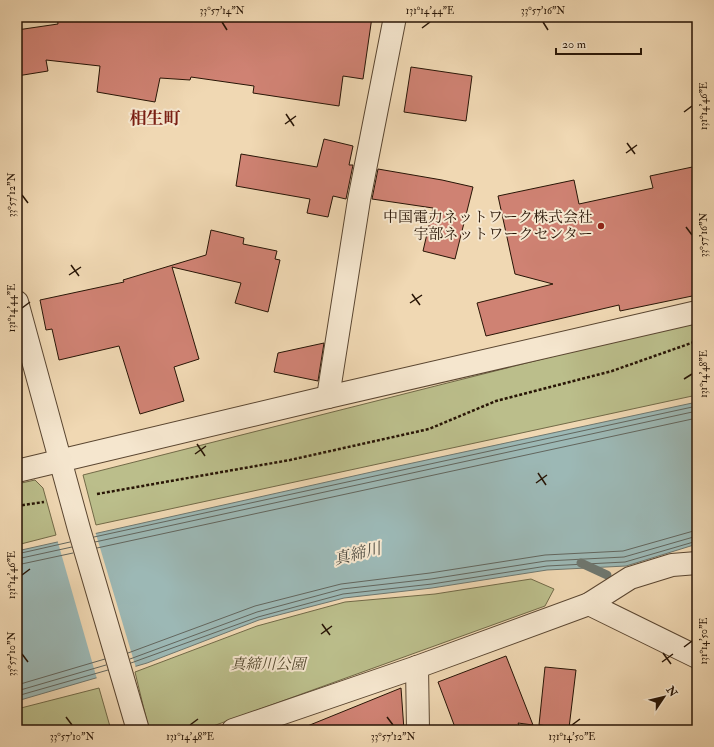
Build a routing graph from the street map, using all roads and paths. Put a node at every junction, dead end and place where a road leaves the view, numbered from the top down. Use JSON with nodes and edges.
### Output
{"nodes":[{"id":1,"x":395,"y":17,"type":"edge"},
{"id":2,"x":17,"y":302,"type":"edge"},
{"id":3,"x":697,"y":312,"type":"edge"},
{"id":4,"x":697,"y":341,"type":"edge"},
{"id":5,"x":328,"y":397,"type":"junction"},
{"id":6,"x":61,"y":461,"type":"junction"},
{"id":7,"x":17,"y":471,"type":"edge"},
{"id":8,"x":70,"y":498,"type":"junction"},
{"id":9,"x":17,"y":506,"type":"edge"},
{"id":10,"x":697,"y":563,"type":"edge"},
{"id":11,"x":589,"y":604,"type":"junction"},
{"id":12,"x":697,"y":657,"type":"edge"},
{"id":13,"x":417,"y":667,"type":"junction"},
{"id":14,"x":138,"y":730,"type":"edge"},
{"id":15,"x":233,"y":730,"type":"edge"},
{"id":16,"x":418,"y":730,"type":"edge"}],
"edges":[{"from":1,"to":5,"type":"street"},
{"from":2,"to":6,"type":"street"},
{"from":3,"to":5,"type":"street"},
{"from":4,"to":8,"type":"path"},
{"from":5,"to":6,"type":"street"},
{"from":6,"to":7,"type":"street"},
{"from":6,"to":8,"type":"street"},
{"from":8,"to":9,"type":"path"},
{"from":8,"to":14,"type":"street"},
{"from":10,"to":11,"type":"street"},
{"from":11,"to":12,"type":"street"},
{"from":11,"to":13,"type":"street"},
{"from":13,"to":15,"type":"street"},
{"from":13,"to":16,"type":"street"}]}
